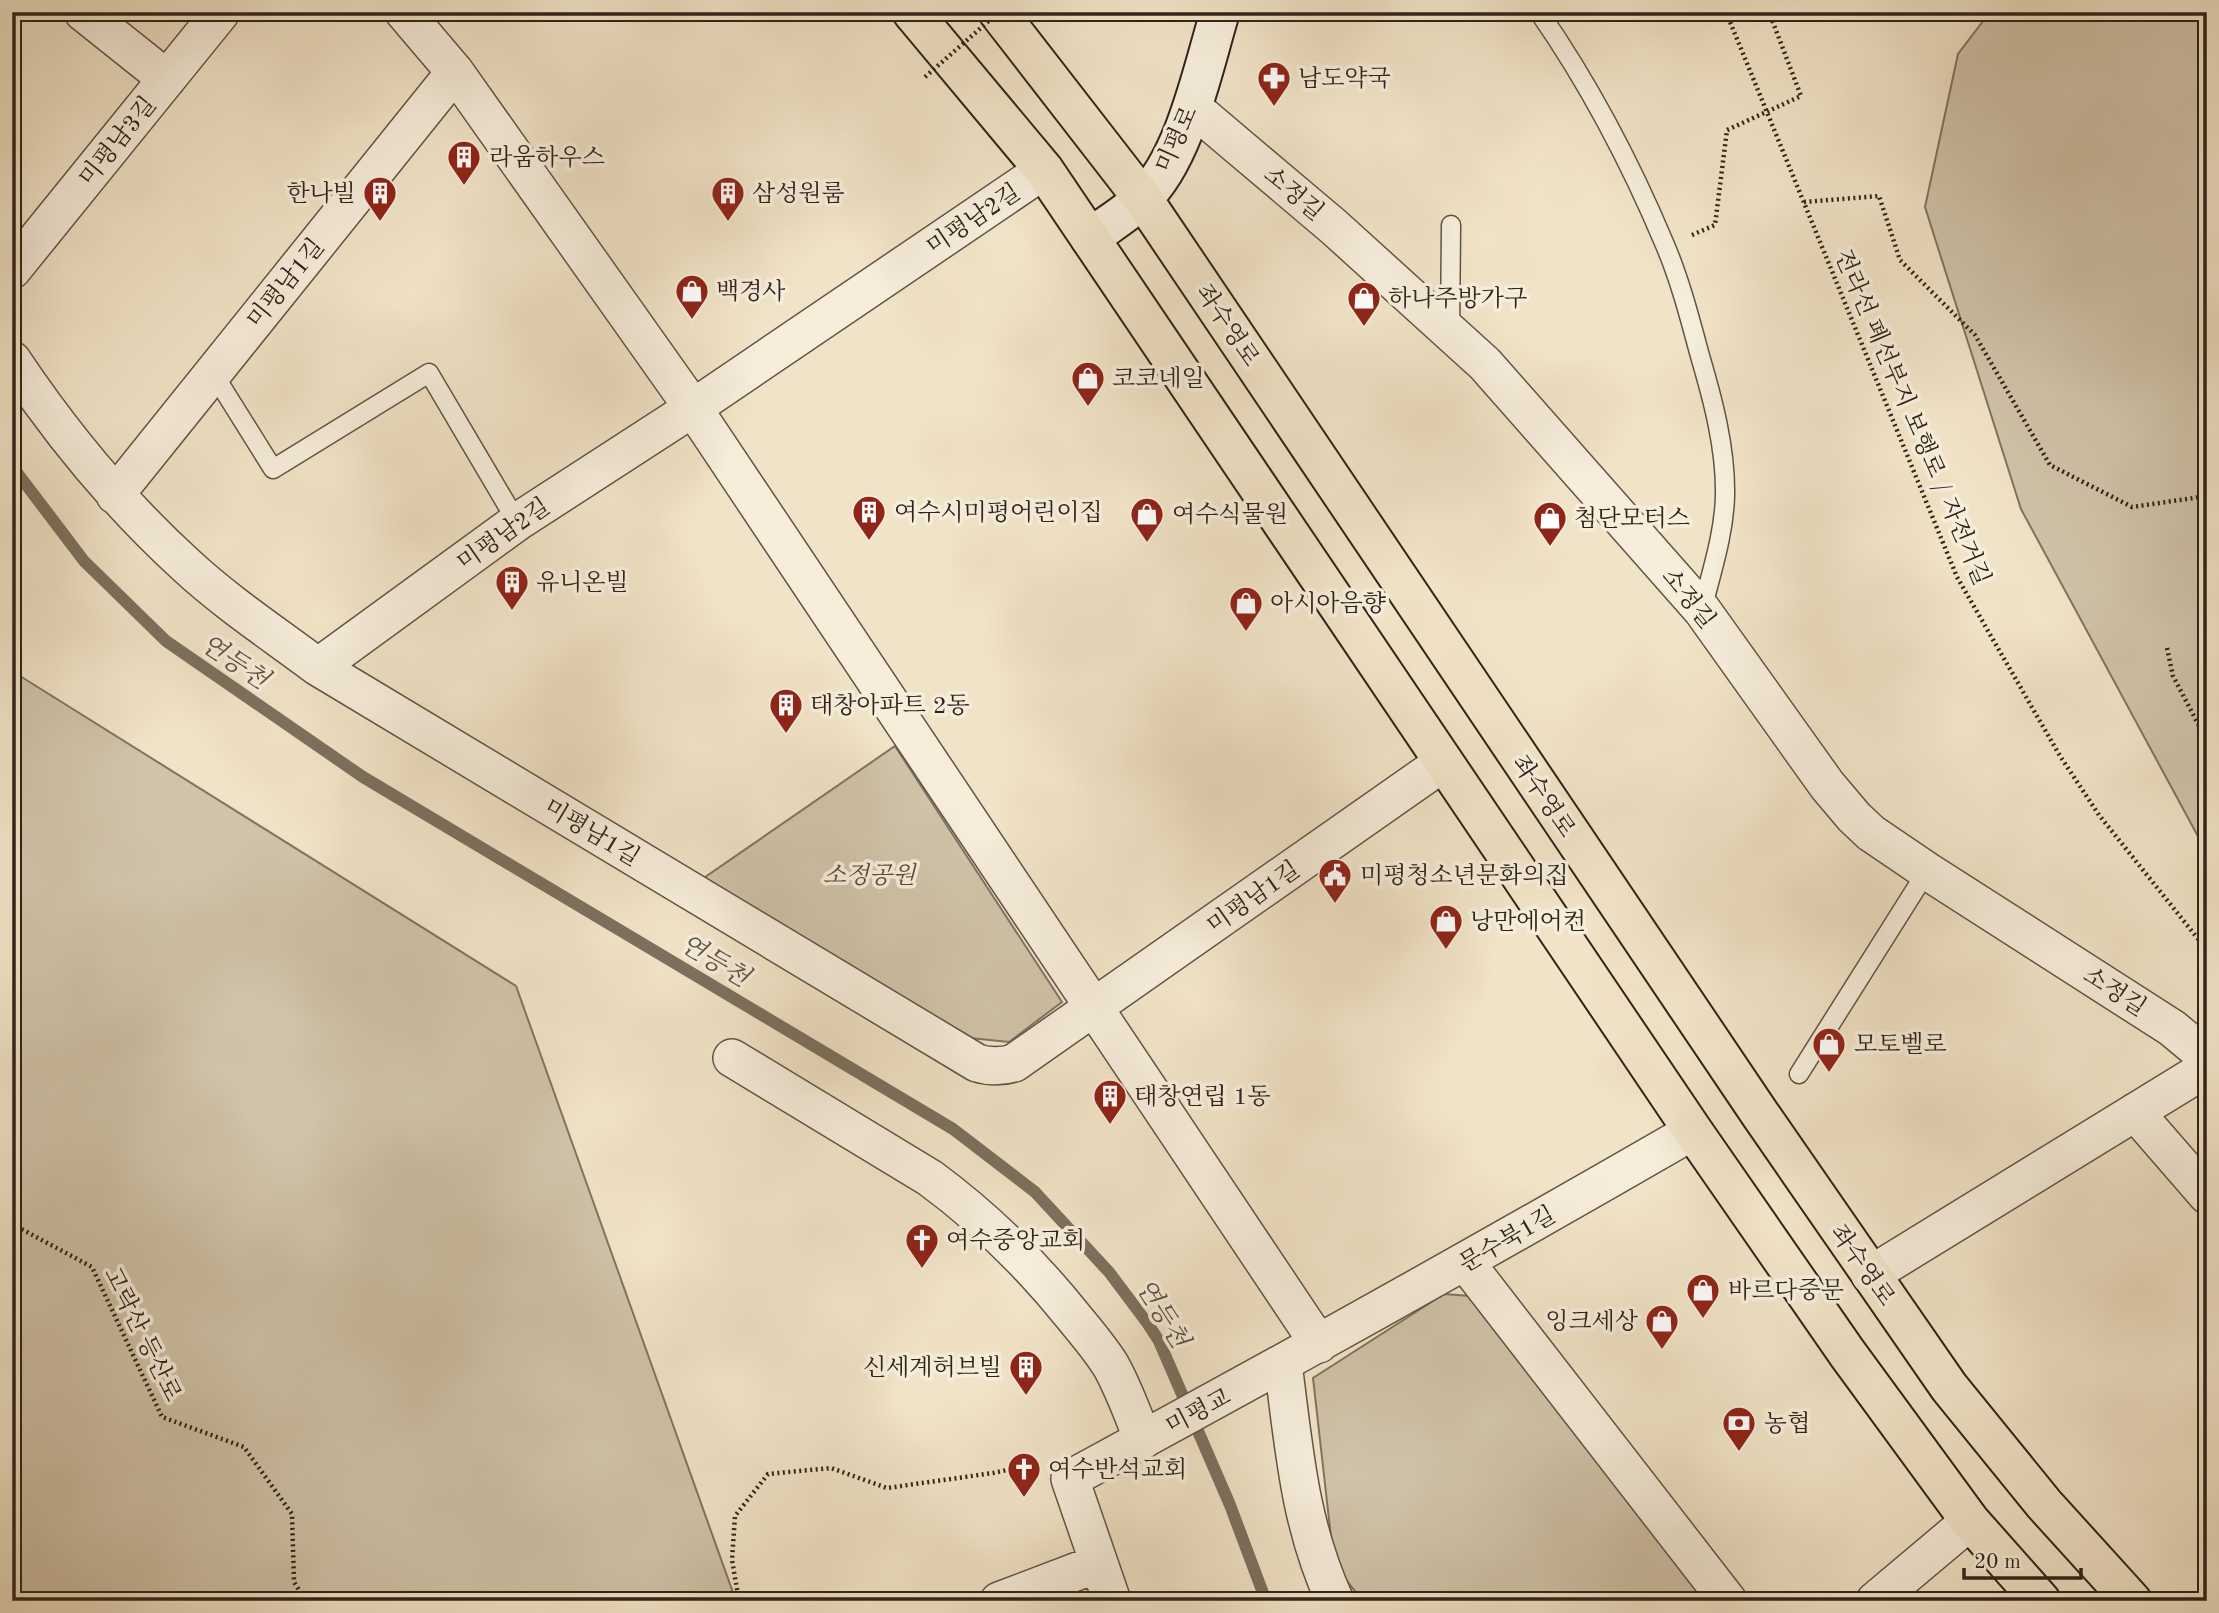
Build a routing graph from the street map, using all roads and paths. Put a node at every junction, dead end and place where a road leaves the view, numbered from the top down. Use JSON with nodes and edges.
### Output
{"nodes":[{"id":1,"x":83,"y":12,"type":"edge"},
{"id":2,"x":221,"y":12,"type":"edge"},
{"id":3,"x":404,"y":12,"type":"edge"},
{"id":4,"x":912,"y":12,"type":"edge"},
{"id":5,"x":999,"y":12,"type":"edge"},
{"id":6,"x":1220,"y":12,"type":"edge"},
{"id":7,"x":1539,"y":12,"type":"edge"},
{"id":8,"x":1726,"y":12,"type":"edge"},
{"id":9,"x":1769,"y":12,"type":"edge"},
{"id":10,"x":455,"y":72,"type":"junction"},
{"id":11,"x":925,"y":77,"type":"dead end"},
{"id":12,"x":167,"y":79,"type":"junction"},
{"id":13,"x":1192,"y":107,"type":"junction"},
{"id":14,"x":1767,"y":113,"type":"junction"},
{"id":15,"x":1044,"y":170,"type":"junction"},
{"id":16,"x":1143,"y":198,"type":"junction"},
{"id":17,"x":1804,"y":202,"type":"junction"},
{"id":18,"x":1451,"y":225,"type":"dead end"},
{"id":19,"x":1090,"y":238,"type":"junction"},
{"id":20,"x":1666,"y":246,"type":"junction"},
{"id":21,"x":12,"y":270,"type":"edge"},
{"id":22,"x":1450,"y":331,"type":"junction"},
{"id":23,"x":12,"y":359,"type":"edge"},
{"id":24,"x":213,"y":373,"type":"junction"},
{"id":25,"x":693,"y":408,"type":"junction"},
{"id":26,"x":116,"y":495,"type":"junction"},
{"id":27,"x":2207,"y":496,"type":"edge"},
{"id":28,"x":517,"y":522,"type":"junction"},
{"id":29,"x":1702,"y":610,"type":"junction"},
{"id":30,"x":2166,"y":648,"type":"dead end"},
{"id":31,"x":318,"y":667,"type":"junction"},
{"id":32,"x":2207,"y":741,"type":"edge"},
{"id":33,"x":1444,"y":762,"type":"junction"},
{"id":34,"x":1927,"y":871,"type":"junction"},
{"id":35,"x":2207,"y":950,"type":"edge"},
{"id":36,"x":1095,"y":1007,"type":"junction"},
{"id":37,"x":2207,"y":1056,"type":"edge"},
{"id":38,"x":732,"y":1058,"type":"dead end"},
{"id":39,"x":2207,"y":1068,"type":"edge"},
{"id":40,"x":1799,"y":1074,"type":"dead end"},
{"id":41,"x":2135,"y":1112,"type":"junction"},
{"id":42,"x":1693,"y":1131,"type":"junction"},
{"id":43,"x":2207,"y":1195,"type":"edge"},
{"id":44,"x":12,"y":1224,"type":"edge"},
{"id":45,"x":1466,"y":1263,"type":"junction"},
{"id":46,"x":1870,"y":1275,"type":"junction"},
{"id":47,"x":1319,"y":1344,"type":"junction"},
{"id":48,"x":1283,"y":1364,"type":"junction"},
{"id":49,"x":1239,"y":1389,"type":"joint"},
{"id":50,"x":1150,"y":1436,"type":"junction"},
{"id":51,"x":1070,"y":1479,"type":"junction"},
{"id":52,"x":1970,"y":1521,"type":"junction"},
{"id":53,"x":1099,"y":1563,"type":"junction"},
{"id":54,"x":306,"y":1601,"type":"edge"},
{"id":55,"x":739,"y":1601,"type":"edge"},
{"id":56,"x":999,"y":1601,"type":"edge"},
{"id":57,"x":1112,"y":1601,"type":"edge"},
{"id":58,"x":1335,"y":1601,"type":"edge"},
{"id":59,"x":1728,"y":1601,"type":"edge"},
{"id":60,"x":1875,"y":1601,"type":"edge"},
{"id":61,"x":2041,"y":1601,"type":"edge"},
{"id":62,"x":2132,"y":1601,"type":"edge"}],
"edges":[{"from":1,"to":12,"type":"street"},
{"from":2,"to":12,"type":"street","name":"미평남3길"},
{"from":3,"to":10,"type":"street"},
{"from":4,"to":15,"type":"main road"},
{"from":5,"to":11,"type":"path","bridge":true},
{"from":5,"to":16,"type":"main road","name":"좌수영로"},
{"from":6,"to":13,"type":"street","name":"미평로"},
{"from":7,"to":20,"type":"lane"},
{"from":8,"to":14,"type":"path","name":"전라선 폐선부지 보행로 / 자전거길"},
{"from":9,"to":14,"type":"path"},
{"from":10,"to":24,"type":"street","name":"미평남1길"},
{"from":10,"to":25,"type":"street"},
{"from":12,"to":21,"type":"street","name":"미평남3길"},
{"from":13,"to":16,"type":"street","name":"미평로"},
{"from":13,"to":22,"type":"street","name":"소정길"},
{"from":14,"to":17,"type":"path","name":"전라선 폐선부지 보행로 / 자전거길"},
{"from":14,"to":20,"type":"path"},
{"from":15,"to":19,"type":"main road"},
{"from":15,"to":25,"type":"street","name":"미평남2길"},
{"from":16,"to":19,"type":"street","name":"미평로"},
{"from":16,"to":46,"type":"main road","name":"좌수영로"},
{"from":17,"to":27,"type":"path"},
{"from":17,"to":35,"type":"path","name":"전라선 폐선부지 보행로 / 자전거길"},
{"from":18,"to":22,"type":"lane"},
{"from":19,"to":33,"type":"main road"},
{"from":20,"to":29,"type":"lane"},
{"from":22,"to":29,"type":"street","name":"소정길"},
{"from":23,"to":26,"type":"street","name":"미평남1길"},
{"from":24,"to":26,"type":"street","name":"미평남1길"},
{"from":24,"to":28,"type":"lane"},
{"from":25,"to":28,"type":"street","name":"미평남2길"},
{"from":25,"to":36,"type":"street"},
{"from":26,"to":31,"type":"street","name":"미평남1길"},
{"from":28,"to":31,"type":"street","name":"미평남2길"},
{"from":29,"to":34,"type":"street","name":"소정길"},
{"from":30,"to":32,"type":"path"},
{"from":31,"to":36,"type":"street","name":"미평남1길"},
{"from":33,"to":36,"type":"street","name":"미평남1길"},
{"from":33,"to":42,"type":"main road"},
{"from":34,"to":37,"type":"street","name":"소정길"},
{"from":34,"to":40,"type":"lane"},
{"from":36,"to":47,"type":"street"},
{"from":38,"to":50,"type":"street"},
{"from":39,"to":41,"type":"street"},
{"from":41,"to":43,"type":"street"},
{"from":41,"to":46,"type":"street"},
{"from":42,"to":45,"type":"street","name":"문수북1길"},
{"from":42,"to":52,"type":"main road"},
{"from":44,"to":54,"type":"path","name":"고락산 등산로"},
{"from":45,"to":47,"type":"street","name":"문수북1길"},
{"from":45,"to":59,"type":"street"},
{"from":46,"to":62,"type":"main road","name":"좌수영로"},
{"from":47,"to":48,"type":"street","name":"문수북1길"},
{"from":48,"to":49,"type":"street","name":"문수북1길"},
{"from":48,"to":58,"type":"street"},
{"from":49,"to":50,"type":"street","name":"미평교"},
{"from":50,"to":51,"type":"street"},
{"from":51,"to":53,"type":"street"},
{"from":51,"to":55,"type":"path"},
{"from":52,"to":60,"type":"street"},
{"from":52,"to":61,"type":"main road"},
{"from":53,"to":56,"type":"street"},
{"from":53,"to":57,"type":"street"}]}
